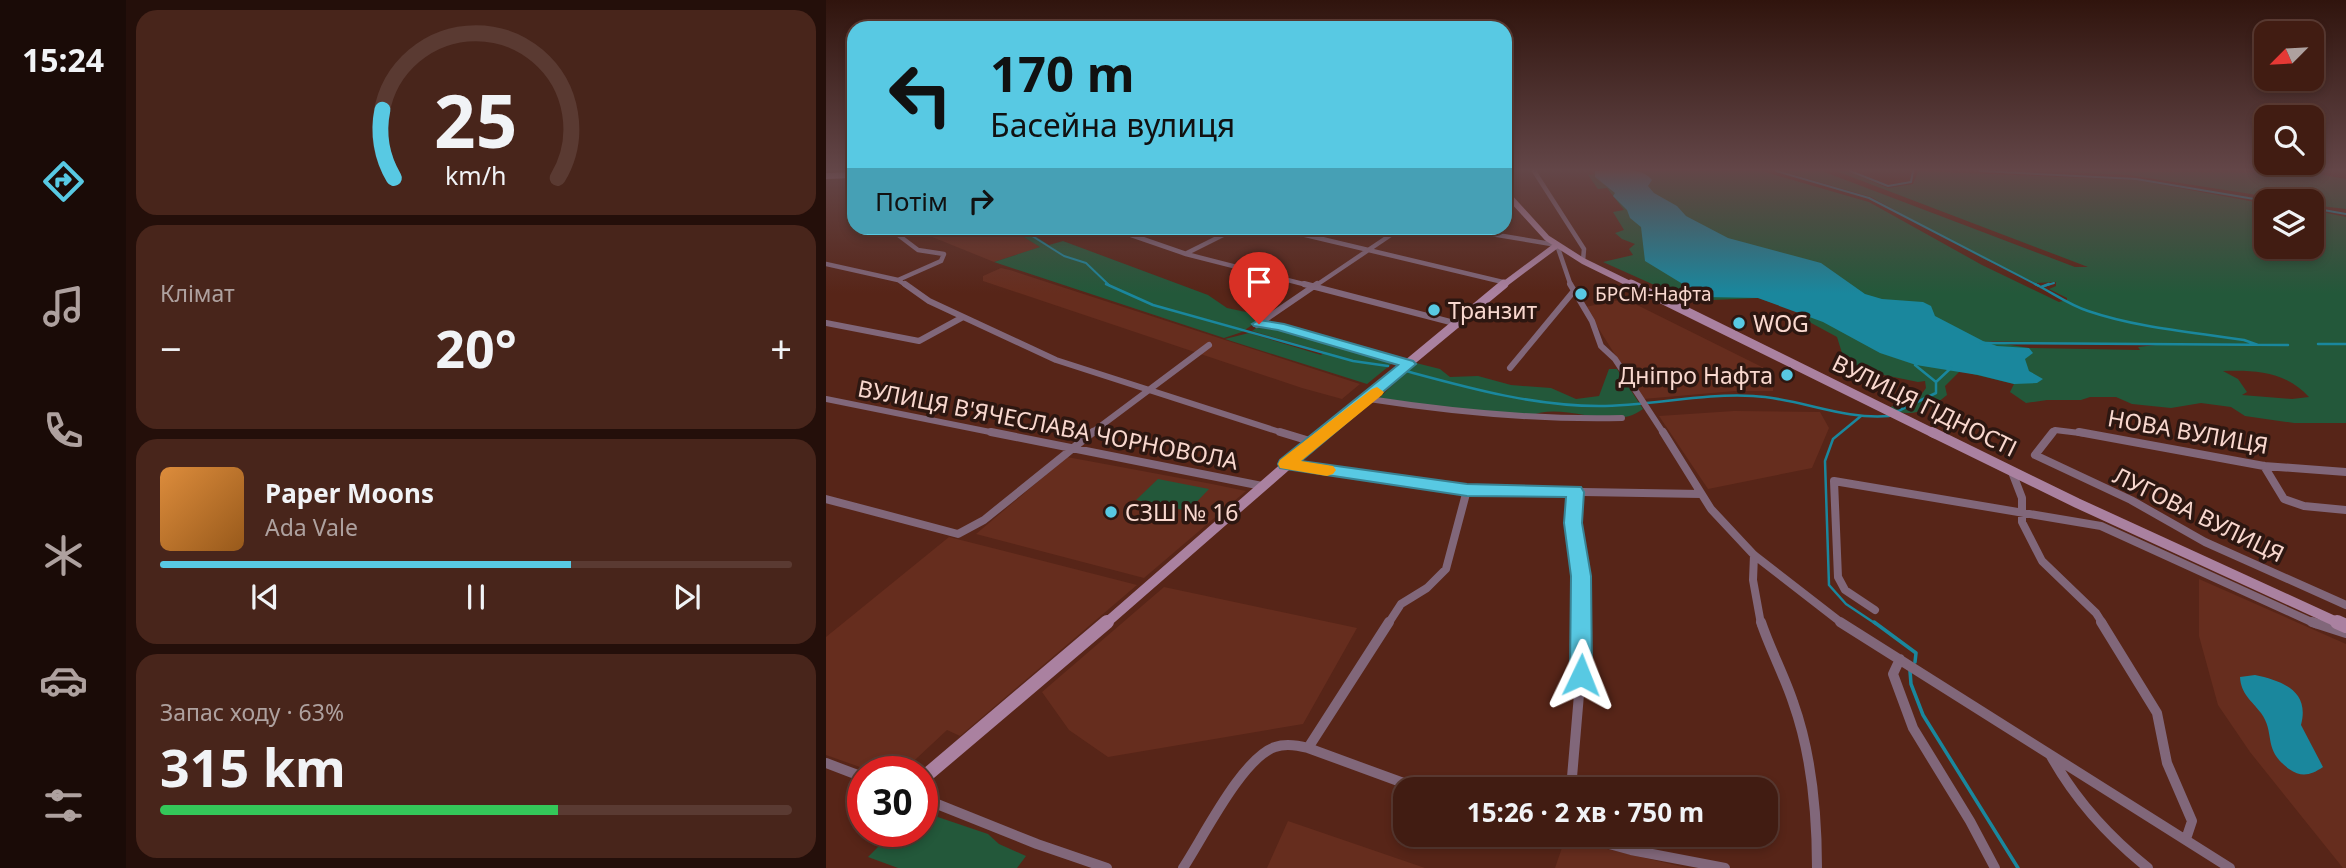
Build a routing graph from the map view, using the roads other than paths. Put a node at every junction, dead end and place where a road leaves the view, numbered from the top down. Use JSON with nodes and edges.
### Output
{"nodes":[{"id":1,"x":1524,"y":212,"type":"edge"},
{"id":2,"x":1560,"y":212,"type":"edge"},
{"id":3,"x":898,"y":235,"type":"edge"},
{"id":4,"x":1131,"y":235,"type":"edge"},
{"id":5,"x":1223,"y":235,"type":"edge"},
{"id":6,"x":1307,"y":235,"type":"edge"},
{"id":7,"x":1390,"y":235,"type":"edge"},
{"id":8,"x":1493,"y":235,"type":"edge"},
{"id":9,"x":1557,"y":246,"type":"junction"},
{"id":10,"x":1369,"y":249,"type":"junction"},
{"id":11,"x":1186,"y":254,"type":"junction"},
{"id":12,"x":1583,"y":261,"type":"junction"},
{"id":13,"x":826,"y":264,"type":"edge"},
{"id":14,"x":898,"y":280,"type":"junction"},
{"id":15,"x":1508,"y":283,"type":"junction"},
{"id":16,"x":1314,"y":287,"type":"junction"},
{"id":17,"x":1573,"y":292,"type":"junction"},
{"id":18,"x":963,"y":317,"type":"junction"},
{"id":19,"x":826,"y":323,"type":"edge"},
{"id":20,"x":1458,"y":324,"type":"junction"},
{"id":21,"x":1209,"y":345,"type":"dead end"},
{"id":22,"x":1409,"y":363,"type":"junction"},
{"id":23,"x":1510,"y":368,"type":"dead end"},
{"id":24,"x":1146,"y":391,"type":"junction"},
{"id":25,"x":826,"y":399,"type":"edge"},
{"id":26,"x":1369,"y":399,"type":"junction"},
{"id":27,"x":1622,"y":418,"type":"dead end"},
{"id":28,"x":1314,"y":442,"type":"junction"},
{"id":29,"x":1072,"y":448,"type":"junction"},
{"id":30,"x":2035,"y":455,"type":"joint"},
{"id":31,"x":1286,"y":464,"type":"junction"},
{"id":32,"x":2264,"y":466,"type":"junction"},
{"id":33,"x":2011,"y":471,"type":"junction"},
{"id":34,"x":2346,"y":472,"type":"edge"},
{"id":35,"x":1262,"y":486,"type":"junction"},
{"id":36,"x":1467,"y":490,"type":"junction"},
{"id":37,"x":1575,"y":492,"type":"junction"},
{"id":38,"x":1701,"y":494,"type":"junction"},
{"id":39,"x":826,"y":499,"type":"edge"},
{"id":40,"x":2346,"y":510,"type":"edge"},
{"id":41,"x":2020,"y":513,"type":"junction"},
{"id":42,"x":1754,"y":555,"type":"junction"},
{"id":43,"x":2346,"y":605,"type":"edge"},
{"id":44,"x":1875,"y":610,"type":"dead end"},
{"id":45,"x":2346,"y":626,"type":"edge"},
{"id":46,"x":1908,"y":664,"type":"junction"},
{"id":47,"x":1308,"y":747,"type":"junction"},
{"id":48,"x":2050,"y":754,"type":"junction"},
{"id":49,"x":826,"y":762,"type":"edge"},
{"id":50,"x":938,"y":765,"type":"edge"},
{"id":51,"x":847,"y":771,"type":"edge"},
{"id":52,"x":1572,"y":777,"type":"edge"},
{"id":53,"x":1393,"y":779,"type":"edge"},
{"id":54,"x":938,"y":805,"type":"edge"},
{"id":55,"x":2186,"y":839,"type":"junction"},
{"id":56,"x":1620,"y":847,"type":"edge"},
{"id":57,"x":1107,"y":868,"type":"edge"},
{"id":58,"x":1184,"y":868,"type":"edge"},
{"id":59,"x":1725,"y":868,"type":"edge"},
{"id":60,"x":1817,"y":868,"type":"edge"},
{"id":61,"x":1995,"y":868,"type":"edge"},
{"id":62,"x":2148,"y":868,"type":"edge"},
{"id":63,"x":2230,"y":868,"type":"edge"}],
"edges":[{"from":1,"to":9,"type":"main road","name":"ВУЛИЦЯ ГІДНОСТІ"},
{"from":2,"to":12,"type":"street"},
{"from":3,"to":14,"type":"street"},
{"from":4,"to":11,"type":"street"},
{"from":5,"to":11,"type":"street"},
{"from":6,"to":10,"type":"street"},
{"from":7,"to":10,"type":"street"},
{"from":8,"to":9,"type":"street"},
{"from":9,"to":12,"type":"main road","name":"ВУЛИЦЯ ГІДНОСТІ"},
{"from":9,"to":15,"type":"main road"},
{"from":9,"to":17,"type":"street"},
{"from":10,"to":15,"type":"street"},
{"from":10,"to":16,"type":"street"},
{"from":11,"to":16,"type":"street"},
{"from":12,"to":33,"type":"main road","name":"ВУЛИЦЯ ГІДНОСТІ"},
{"from":13,"to":14,"type":"street"},
{"from":14,"to":18,"type":"street"},
{"from":15,"to":20,"type":"main road"},
{"from":16,"to":20,"type":"street"},
{"from":16,"to":22,"type":"street"},
{"from":17,"to":23,"type":"street"},
{"from":17,"to":38,"type":"street"},
{"from":18,"to":19,"type":"street"},
{"from":18,"to":24,"type":"street"},
{"from":20,"to":22,"type":"main road"},
{"from":21,"to":24,"type":"street"},
{"from":22,"to":26,"type":"main road"},
{"from":24,"to":28,"type":"street"},
{"from":24,"to":29,"type":"street"},
{"from":25,"to":29,"type":"street","name":"ВУЛИЦЯ В'ЯЧЕСЛАВА ЧОРНОВОЛА"},
{"from":26,"to":27,"type":"street"},
{"from":26,"to":28,"type":"main road"},
{"from":28,"to":31,"type":"main road"},
{"from":29,"to":35,"type":"street","name":"ВУЛИЦЯ В'ЯЧЕСЛАВА ЧОРНОВОЛА"},
{"from":29,"to":39,"type":"street"},
{"from":30,"to":32,"type":"street","name":"НОВА ВУЛИЦЯ"},
{"from":30,"to":43,"type":"street","name":"ЛУГОВА ВУЛИЦЯ"},
{"from":31,"to":35,"type":"main road"},
{"from":31,"to":36,"type":"street"},
{"from":32,"to":34,"type":"street","name":"НОВА ВУЛИЦЯ"},
{"from":32,"to":40,"type":"street"},
{"from":33,"to":41,"type":"street"},
{"from":33,"to":45,"type":"main road","name":"ВУЛИЦЯ ГІДНОСТІ"},
{"from":35,"to":50,"type":"main road"},
{"from":36,"to":37,"type":"street"},
{"from":36,"to":47,"type":"street"},
{"from":37,"to":38,"type":"street"},
{"from":37,"to":52,"type":"street"},
{"from":38,"to":42,"type":"street"},
{"from":41,"to":44,"type":"street"},
{"from":41,"to":45,"type":"street"},
{"from":41,"to":55,"type":"street"},
{"from":42,"to":46,"type":"street"},
{"from":42,"to":60,"type":"street"},
{"from":46,"to":48,"type":"street"},
{"from":46,"to":61,"type":"street"},
{"from":47,"to":53,"type":"street"},
{"from":47,"to":58,"type":"street"},
{"from":48,"to":55,"type":"street"},
{"from":48,"to":62,"type":"street"},
{"from":49,"to":51,"type":"street"},
{"from":54,"to":57,"type":"street"},
{"from":55,"to":63,"type":"street"},
{"from":56,"to":59,"type":"street"}]}
